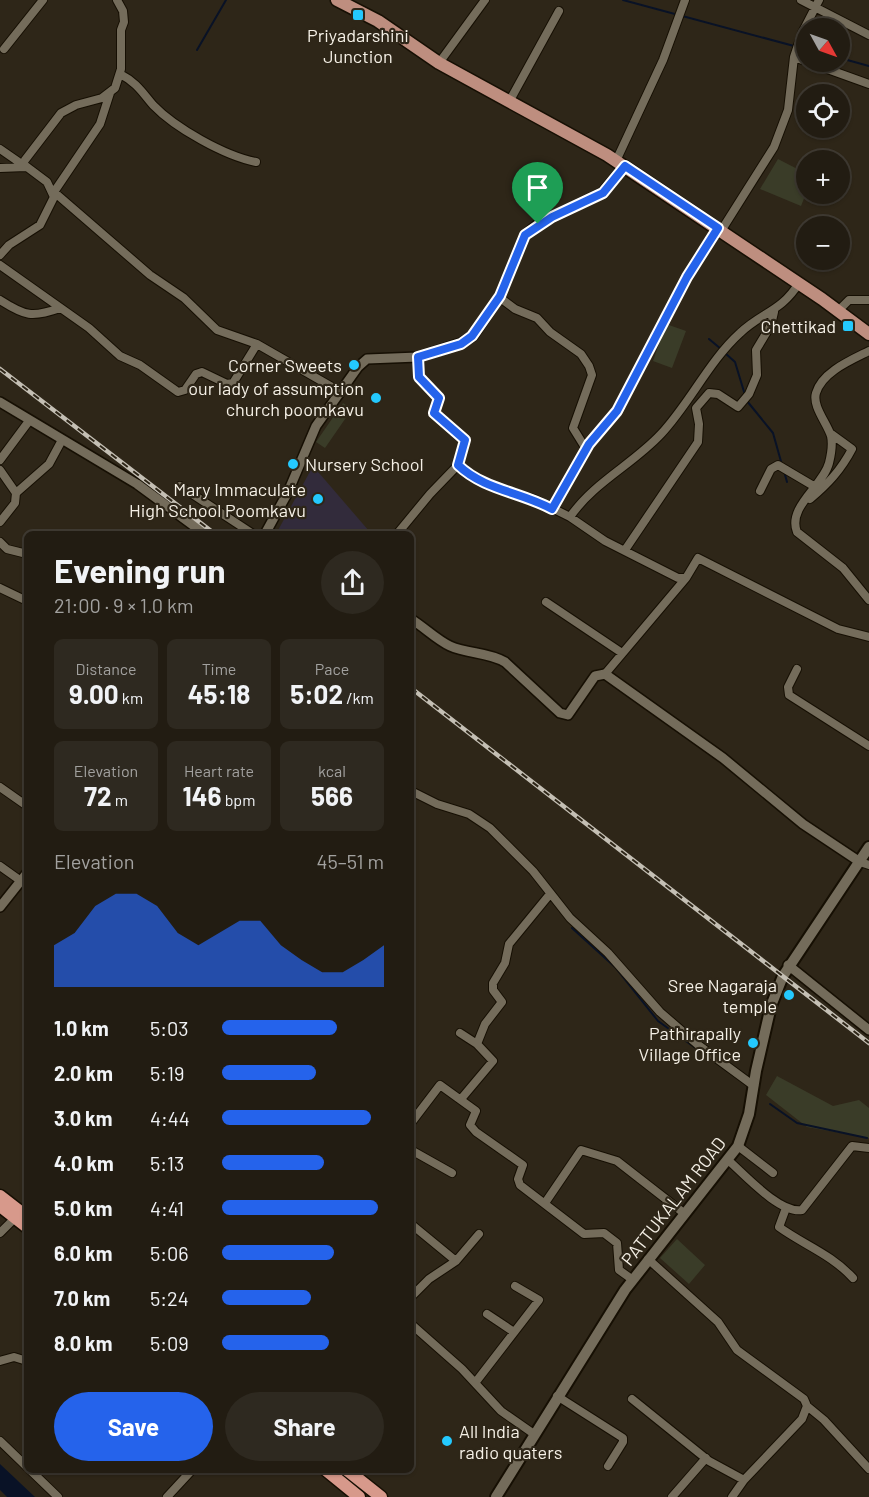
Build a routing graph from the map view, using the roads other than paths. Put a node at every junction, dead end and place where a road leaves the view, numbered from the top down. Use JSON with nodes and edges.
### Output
{"nodes":[{"id":1,"x":43,"y":0,"type":"edge"},
{"id":2,"x":117,"y":0,"type":"edge"},
{"id":3,"x":337,"y":0,"type":"edge"},
{"id":4,"x":485,"y":0,"type":"edge"},
{"id":5,"x":685,"y":0,"type":"edge"},
{"id":6,"x":801,"y":0,"type":"edge"},
{"id":7,"x":818,"y":4,"type":"edge"},
{"id":8,"x":358,"y":5,"type":"edge"},
{"id":9,"x":559,"y":10,"type":"dead end"},
{"id":10,"x":869,"y":35,"type":"edge"},
{"id":11,"x":4,"y":49,"type":"dead end"},
{"id":12,"x":794,"y":57,"type":"junction"},
{"id":13,"x":439,"y":63,"type":"junction"},
{"id":14,"x":120,"y":74,"type":"junction"},
{"id":15,"x":869,"y":84,"type":"edge"},
{"id":16,"x":110,"y":93,"type":"junction"},
{"id":17,"x":509,"y":102,"type":"junction"},
{"id":18,"x":0,"y":149,"type":"edge"},
{"id":19,"x":256,"y":162,"type":"dead end"},
{"id":20,"x":621,"y":163,"type":"junction"},
{"id":21,"x":26,"y":167,"type":"junction"},
{"id":22,"x":0,"y":168,"type":"edge"},
{"id":23,"x":54,"y":192,"type":"junction"},
{"id":24,"x":719,"y":229,"type":"junction"},
{"id":25,"x":0,"y":255,"type":"edge"},
{"id":26,"x":0,"y":265,"type":"edge"},
{"id":27,"x":799,"y":283,"type":"junction"},
{"id":28,"x":499,"y":297,"type":"junction"},
{"id":29,"x":0,"y":300,"type":"edge"},
{"id":30,"x":869,"y":300,"type":"edge"},
{"id":31,"x":60,"y":308,"type":"junction"},
{"id":32,"x":838,"y":311,"type":"junction"},
{"id":33,"x":774,"y":312,"type":"junction"},
{"id":34,"x":869,"y":334,"type":"edge"},
{"id":35,"x":257,"y":344,"type":"junction"},
{"id":36,"x":869,"y":351,"type":"edge"},
{"id":37,"x":418,"y":357,"type":"junction"},
{"id":38,"x":339,"y":391,"type":"junction"},
{"id":39,"x":0,"y":402,"type":"edge"},
{"id":40,"x":29,"y":421,"type":"junction"},
{"id":41,"x":830,"y":432,"type":"junction"},
{"id":42,"x":62,"y":440,"type":"junction"},
{"id":43,"x":586,"y":449,"type":"junction"},
{"id":44,"x":0,"y":460,"type":"edge"},
{"id":45,"x":458,"y":465,"type":"junction"},
{"id":46,"x":0,"y":470,"type":"edge"},
{"id":47,"x":180,"y":486,"type":"dead end"},
{"id":48,"x":818,"y":488,"type":"junction"},
{"id":49,"x":760,"y":491,"type":"dead end"},
{"id":50,"x":16,"y":493,"type":"junction"},
{"id":51,"x":552,"y":509,"type":"junction"},
{"id":52,"x":570,"y":517,"type":"junction"},
{"id":53,"x":0,"y":522,"type":"edge"},
{"id":54,"x":201,"y":531,"type":"edge"},
{"id":55,"x":248,"y":531,"type":"edge"},
{"id":56,"x":267,"y":531,"type":"edge"},
{"id":57,"x":400,"y":531,"type":"edge"},
{"id":58,"x":0,"y":542,"type":"edge"},
{"id":59,"x":625,"y":550,"type":"junction"},
{"id":60,"x":24,"y":553,"type":"edge"},
{"id":61,"x":686,"y":578,"type":"junction"},
{"id":62,"x":0,"y":588,"type":"edge"},
{"id":63,"x":24,"y":600,"type":"edge"},
{"id":64,"x":869,"y":600,"type":"edge"},
{"id":65,"x":546,"y":602,"type":"dead end"},
{"id":66,"x":414,"y":621,"type":"edge"},
{"id":67,"x":869,"y":637,"type":"edge"},
{"id":68,"x":622,"y":653,"type":"junction"},
{"id":69,"x":797,"y":669,"type":"dead end"},
{"id":70,"x":605,"y":674,"type":"junction"},
{"id":71,"x":869,"y":746,"type":"edge"},
{"id":72,"x":0,"y":787,"type":"edge"},
{"id":73,"x":414,"y":792,"type":"edge"},
{"id":74,"x":24,"y":804,"type":"edge"},
{"id":75,"x":869,"y":847,"type":"edge"},
{"id":76,"x":864,"y":864,"type":"edge"},
{"id":77,"x":0,"y":866,"type":"edge"},
{"id":78,"x":24,"y":877,"type":"edge"},
{"id":79,"x":550,"y":894,"type":"junction"},
{"id":80,"x":0,"y":907,"type":"edge"},
{"id":81,"x":788,"y":965,"type":"junction"},
{"id":82,"x":869,"y":1030,"type":"edge"},
{"id":83,"x":460,"y":1033,"type":"dead end"},
{"id":84,"x":477,"y":1044,"type":"junction"},
{"id":85,"x":754,"y":1086,"type":"junction"},
{"id":86,"x":461,"y":1099,"type":"junction"},
{"id":87,"x":414,"y":1119,"type":"edge"},
{"id":88,"x":738,"y":1146,"type":"junction"},
{"id":89,"x":867,"y":1147,"type":"edge"},
{"id":90,"x":414,"y":1152,"type":"edge"},
{"id":91,"x":728,"y":1160,"type":"junction"},
{"id":92,"x":452,"y":1173,"type":"dead end"},
{"id":93,"x":772,"y":1173,"type":"dead end"},
{"id":94,"x":0,"y":1196,"type":"edge"},
{"id":95,"x":545,"y":1203,"type":"junction"},
{"id":96,"x":0,"y":1206,"type":"edge"},
{"id":97,"x":786,"y":1208,"type":"junction"},
{"id":98,"x":685,"y":1214,"type":"junction"},
{"id":99,"x":21,"y":1217,"type":"edge"},
{"id":100,"x":414,"y":1226,"type":"edge"},
{"id":101,"x":0,"y":1233,"type":"edge"},
{"id":102,"x":478,"y":1234,"type":"dead end"},
{"id":103,"x":648,"y":1259,"type":"junction"},
{"id":104,"x":456,"y":1261,"type":"junction"},
{"id":105,"x":853,"y":1278,"type":"dead end"},
{"id":106,"x":633,"y":1280,"type":"junction"},
{"id":107,"x":515,"y":1286,"type":"dead end"},
{"id":108,"x":414,"y":1295,"type":"edge"},
{"id":109,"x":487,"y":1314,"type":"dead end"},
{"id":110,"x":414,"y":1327,"type":"edge"},
{"id":111,"x":514,"y":1332,"type":"junction"},
{"id":112,"x":24,"y":1360,"type":"edge"},
{"id":113,"x":0,"y":1361,"type":"edge"},
{"id":114,"x":475,"y":1383,"type":"junction"},
{"id":115,"x":557,"y":1396,"type":"junction"},
{"id":116,"x":632,"y":1399,"type":"dead end"},
{"id":117,"x":807,"y":1406,"type":"junction"},
{"id":118,"x":534,"y":1434,"type":"junction"},
{"id":119,"x":0,"y":1442,"type":"edge"},
{"id":120,"x":706,"y":1458,"type":"junction"},
{"id":121,"x":24,"y":1465,"type":"edge"},
{"id":122,"x":608,"y":1466,"type":"dead end"},
{"id":123,"x":869,"y":1469,"type":"edge"},
{"id":124,"x":32,"y":1473,"type":"edge"},
{"id":125,"x":189,"y":1473,"type":"edge"},
{"id":126,"x":330,"y":1473,"type":"edge"},
{"id":127,"x":351,"y":1473,"type":"edge"},
{"id":128,"x":744,"y":1480,"type":"junction"},
{"id":129,"x":58,"y":1497,"type":"edge"},
{"id":130,"x":167,"y":1497,"type":"edge"},
{"id":131,"x":359,"y":1497,"type":"edge"},
{"id":132,"x":381,"y":1497,"type":"edge"},
{"id":133,"x":496,"y":1497,"type":"edge"},
{"id":134,"x":672,"y":1497,"type":"edge"},
{"id":135,"x":732,"y":1497,"type":"edge"}],
"edges":[{"from":1,"to":11,"type":"street"},
{"from":2,"to":14,"type":"street"},
{"from":3,"to":8,"type":"main road"},
{"from":4,"to":13,"type":"street"},
{"from":5,"to":20,"type":"street"},
{"from":6,"to":7,"type":"street"},
{"from":7,"to":10,"type":"street"},
{"from":7,"to":12,"type":"street"},
{"from":8,"to":13,"type":"main road"},
{"from":9,"to":17,"type":"street"},
{"from":12,"to":15,"type":"street"},
{"from":12,"to":24,"type":"street"},
{"from":13,"to":17,"type":"main road"},
{"from":14,"to":16,"type":"street"},
{"from":14,"to":19,"type":"street"},
{"from":16,"to":21,"type":"street"},
{"from":16,"to":23,"type":"street"},
{"from":17,"to":20,"type":"main road"},
{"from":18,"to":21,"type":"street"},
{"from":20,"to":24,"type":"main road"},
{"from":20,"to":28,"type":"street"},
{"from":21,"to":22,"type":"street"},
{"from":21,"to":23,"type":"street"},
{"from":23,"to":25,"type":"street"},
{"from":23,"to":35,"type":"street"},
{"from":24,"to":27,"type":"main road"},
{"from":24,"to":43,"type":"street"},
{"from":26,"to":31,"type":"street"},
{"from":27,"to":32,"type":"main road"},
{"from":27,"to":33,"type":"street"},
{"from":28,"to":37,"type":"street"},
{"from":28,"to":43,"type":"street"},
{"from":29,"to":31,"type":"street"},
{"from":30,"to":32,"type":"street"},
{"from":31,"to":35,"type":"street"},
{"from":32,"to":34,"type":"main road"},
{"from":33,"to":52,"type":"street"},
{"from":33,"to":59,"type":"street"},
{"from":35,"to":38,"type":"street"},
{"from":36,"to":41,"type":"street"},
{"from":37,"to":38,"type":"street"},
{"from":37,"to":45,"type":"street"},
{"from":38,"to":56,"type":"street"},
{"from":39,"to":40,"type":"street"},
{"from":40,"to":42,"type":"street"},
{"from":40,"to":44,"type":"street"},
{"from":41,"to":48,"type":"street"},
{"from":41,"to":48,"type":"street"},
{"from":42,"to":50,"type":"street"},
{"from":42,"to":54,"type":"street"},
{"from":43,"to":51,"type":"street"},
{"from":45,"to":51,"type":"street"},
{"from":45,"to":57,"type":"street"},
{"from":46,"to":50,"type":"street"},
{"from":47,"to":55,"type":"street"},
{"from":48,"to":49,"type":"street"},
{"from":48,"to":64,"type":"street"},
{"from":50,"to":53,"type":"street"},
{"from":51,"to":52,"type":"street"},
{"from":52,"to":59,"type":"street"},
{"from":58,"to":60,"type":"street"},
{"from":59,"to":61,"type":"street"},
{"from":61,"to":67,"type":"street"},
{"from":61,"to":68,"type":"street"},
{"from":62,"to":63,"type":"street"},
{"from":65,"to":68,"type":"street"},
{"from":66,"to":70,"type":"street"},
{"from":68,"to":70,"type":"street"},
{"from":69,"to":71,"type":"street"},
{"from":70,"to":76,"type":"street"},
{"from":72,"to":74,"type":"street"},
{"from":73,"to":79,"type":"street"},
{"from":75,"to":76,"type":"main road","name":"PATTUKALAM ROAD"},
{"from":76,"to":81,"type":"main road","name":"PATTUKALAM ROAD"},
{"from":77,"to":78,"type":"street"},
{"from":78,"to":80,"type":"street"},
{"from":79,"to":84,"type":"street"},
{"from":79,"to":85,"type":"street"},
{"from":81,"to":82,"type":"street"},
{"from":81,"to":85,"type":"main road","name":"PATTUKALAM ROAD"},
{"from":83,"to":84,"type":"street"},
{"from":84,"to":86,"type":"street"},
{"from":85,"to":88,"type":"main road","name":"PATTUKALAM ROAD"},
{"from":86,"to":87,"type":"street"},
{"from":86,"to":95,"type":"street"},
{"from":88,"to":91,"type":"main road","name":"PATTUKALAM ROAD"},
{"from":88,"to":93,"type":"street"},
{"from":89,"to":97,"type":"street"},
{"from":90,"to":92,"type":"street"},
{"from":91,"to":97,"type":"street"},
{"from":91,"to":98,"type":"main road","name":"PATTUKALAM ROAD"},
{"from":94,"to":99,"type":"highway"},
{"from":95,"to":98,"type":"street"},
{"from":95,"to":106,"type":"street"},
{"from":96,"to":99,"type":"highway"},
{"from":97,"to":105,"type":"street"},
{"from":98,"to":103,"type":"main road","name":"PATTUKALAM ROAD"},
{"from":99,"to":101,"type":"street"},
{"from":100,"to":104,"type":"street"},
{"from":102,"to":104,"type":"street"},
{"from":103,"to":106,"type":"main road","name":"PATTUKALAM ROAD"},
{"from":103,"to":117,"type":"street"},
{"from":104,"to":108,"type":"street"},
{"from":106,"to":115,"type":"main road","name":"PATTUKALAM ROAD"},
{"from":107,"to":111,"type":"street"},
{"from":109,"to":111,"type":"street"},
{"from":110,"to":114,"type":"street"},
{"from":111,"to":114,"type":"street"},
{"from":112,"to":113,"type":"street"},
{"from":114,"to":118,"type":"street"},
{"from":115,"to":118,"type":"main road","name":"PATTUKALAM ROAD"},
{"from":115,"to":122,"type":"street"},
{"from":116,"to":120,"type":"street"},
{"from":117,"to":123,"type":"street"},
{"from":117,"to":128,"type":"street"},
{"from":118,"to":133,"type":"main road","name":"PATTUKALAM ROAD"},
{"from":119,"to":121,"type":"street"},
{"from":120,"to":128,"type":"street"},
{"from":120,"to":134,"type":"street"},
{"from":124,"to":129,"type":"street"},
{"from":125,"to":130,"type":"street"},
{"from":126,"to":131,"type":"highway"},
{"from":127,"to":132,"type":"highway"},
{"from":128,"to":135,"type":"street"}]}
